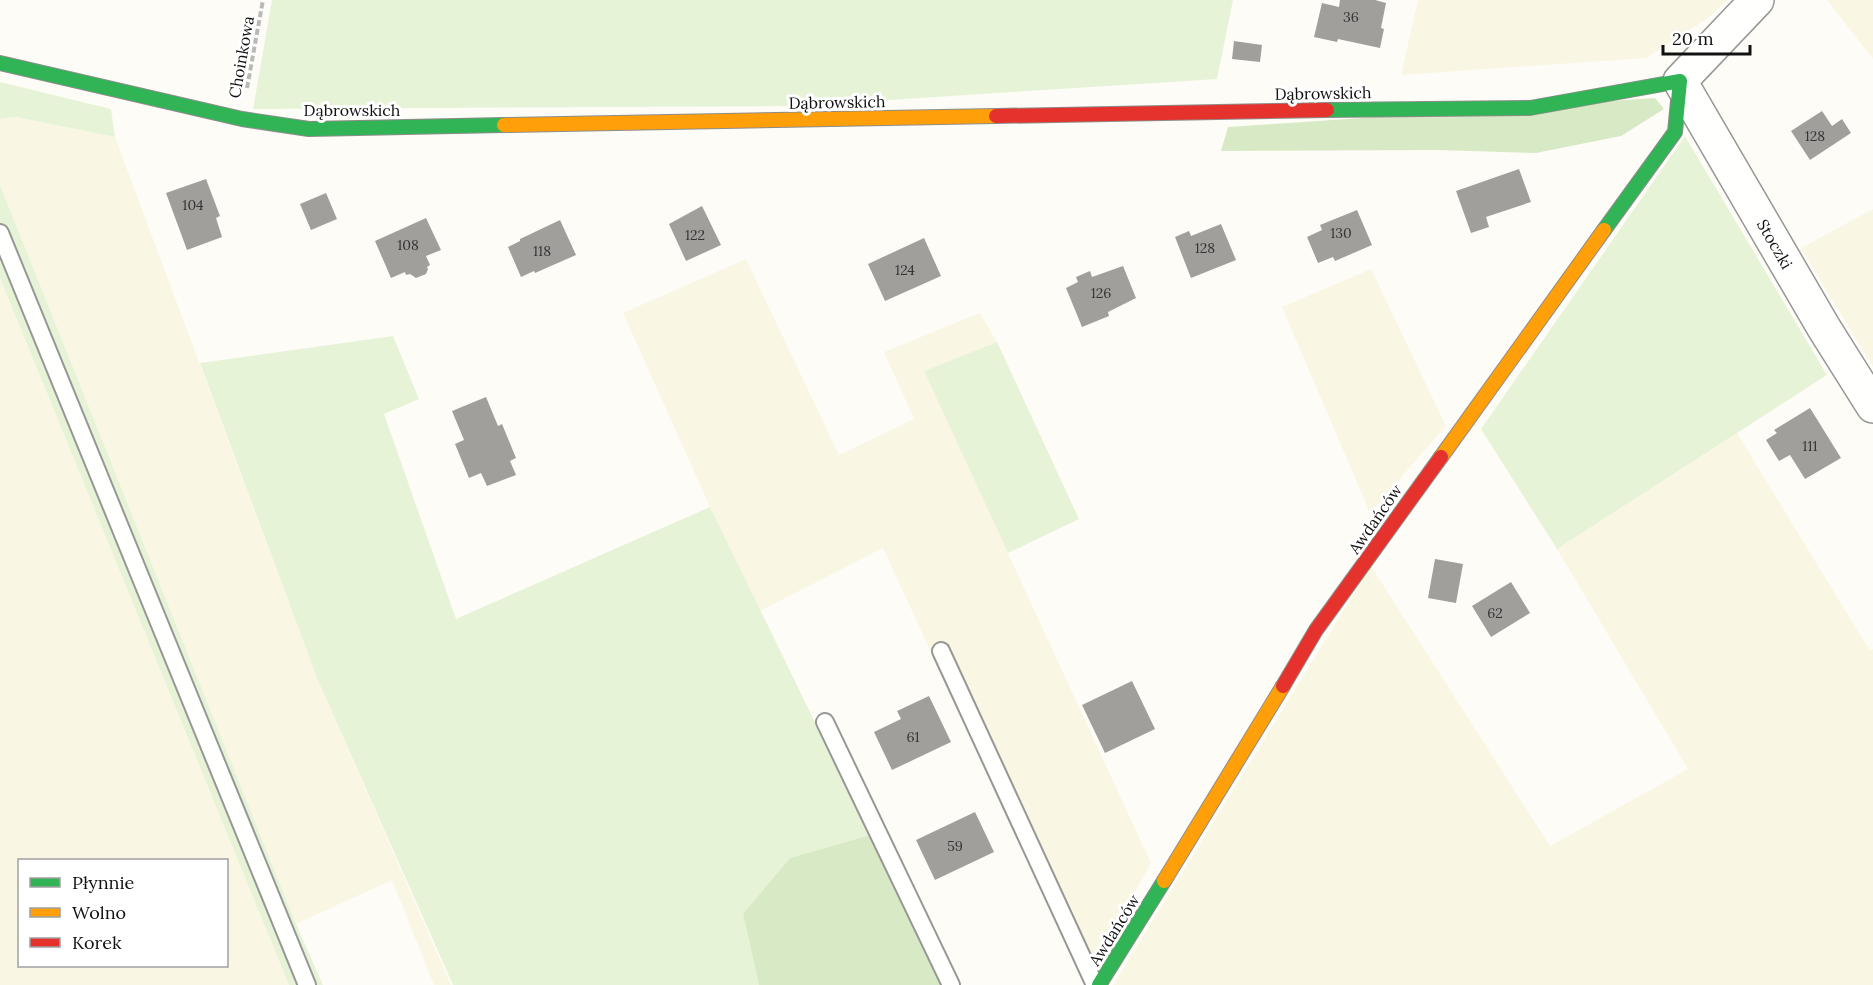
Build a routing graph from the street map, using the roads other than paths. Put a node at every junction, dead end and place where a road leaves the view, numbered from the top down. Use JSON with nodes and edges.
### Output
{"nodes":[{"id":1,"x":1757,"y":0,"type":"edge"},
{"id":2,"x":0,"y":63,"type":"edge"},
{"id":3,"x":1680,"y":81,"type":"junction"},
{"id":4,"x":0,"y":233,"type":"edge"},
{"id":5,"x":1873,"y":406,"type":"edge"},
{"id":6,"x":941,"y":651,"type":"dead end"},
{"id":7,"x":825,"y":722,"type":"dead end"},
{"id":8,"x":307,"y":985,"type":"edge"},
{"id":9,"x":951,"y":985,"type":"edge"},
{"id":10,"x":1097,"y":985,"type":"edge"}],
"edges":[{"from":1,"to":3,"type":"street"},
{"from":2,"to":3,"type":"street","name":"Dąbrowskich"},
{"from":3,"to":5,"type":"street","name":"Stoczki"},
{"from":3,"to":10,"type":"street","name":"Awdańców"},
{"from":4,"to":8,"type":"lane"},
{"from":6,"to":10,"type":"lane"},
{"from":7,"to":9,"type":"lane"}]}
